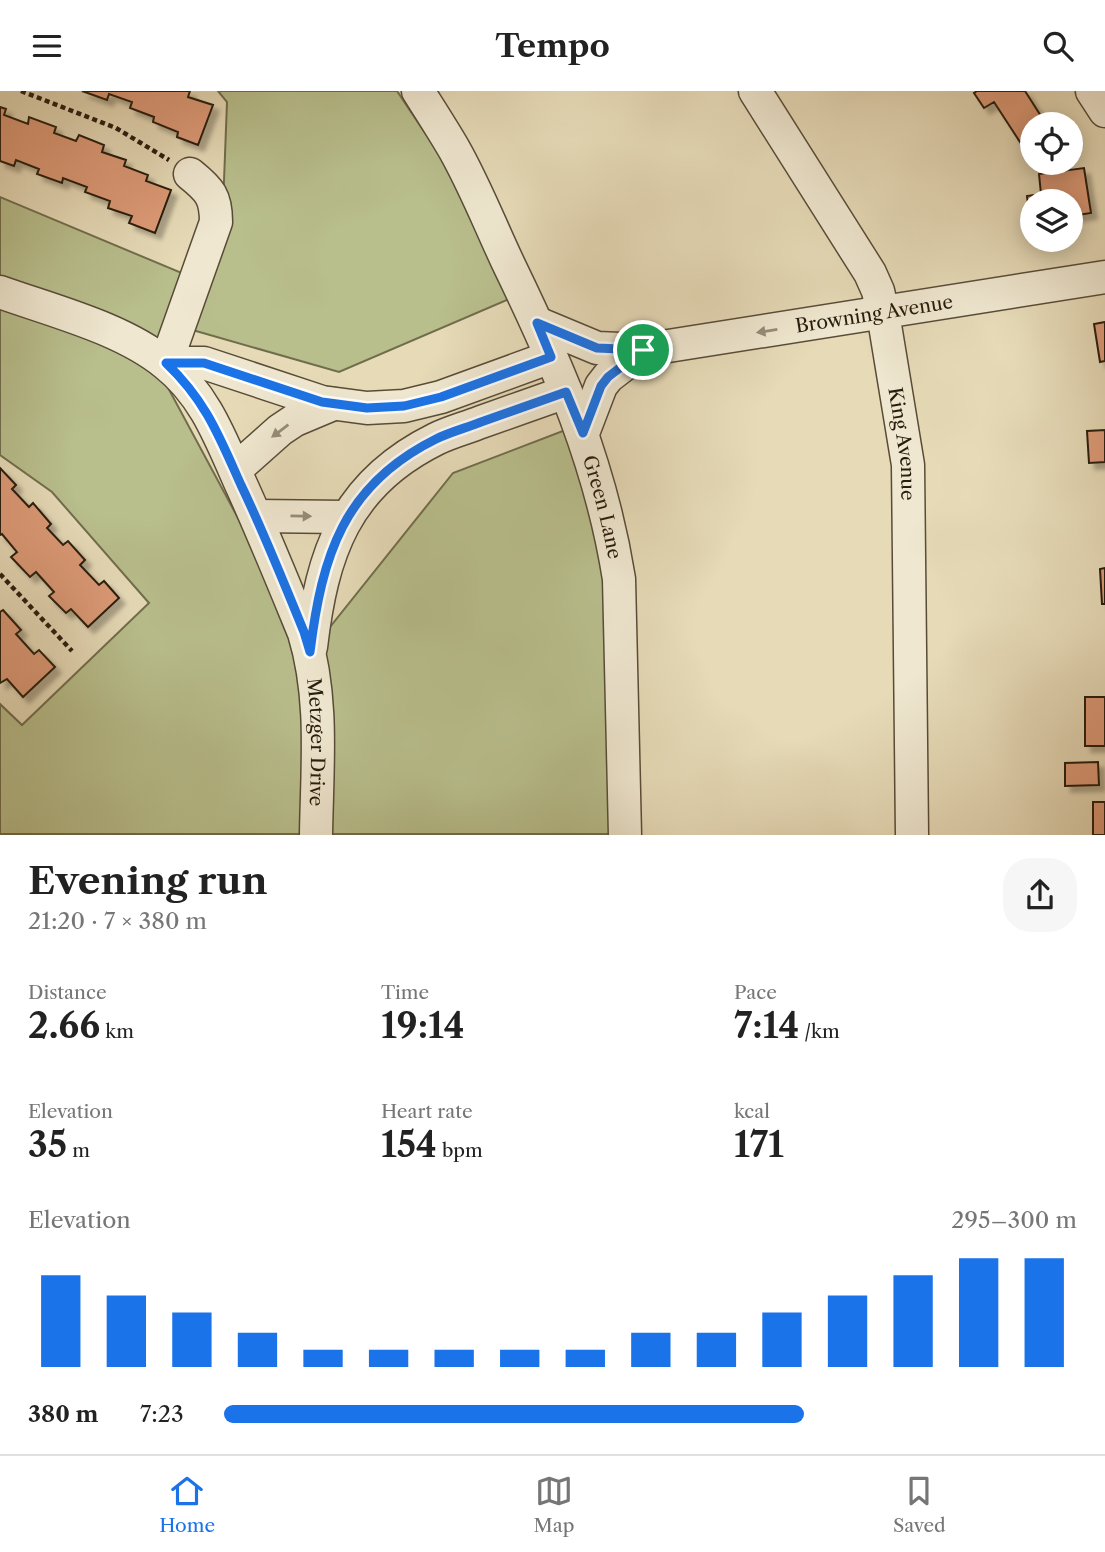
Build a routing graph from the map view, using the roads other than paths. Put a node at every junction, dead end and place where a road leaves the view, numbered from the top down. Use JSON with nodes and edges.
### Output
{"nodes":[{"id":1,"x":418,"y":91,"type":"edge"},
{"id":2,"x":755,"y":91,"type":"edge"},
{"id":3,"x":1092,"y":91,"type":"edge"},
{"id":4,"x":1105,"y":111,"type":"edge"},
{"id":5,"x":190,"y":174,"type":"road end"},
{"id":6,"x":1105,"y":277,"type":"edge"},
{"id":7,"x":0,"y":292,"type":"edge"},
{"id":8,"x":883,"y":313,"type":"junction"},
{"id":9,"x":537,"y":323,"type":"junction"},
{"id":10,"x":643,"y":350,"type":"junction"},
{"id":11,"x":551,"y":357,"type":"junction"},
{"id":12,"x":166,"y":363,"type":"junction"},
{"id":13,"x":566,"y":392,"type":"junction"},
{"id":14,"x":333,"y":404,"type":"junction"},
{"id":15,"x":583,"y":433,"type":"junction"},
{"id":16,"x":235,"y":470,"type":"junction"},
{"id":17,"x":256,"y":516,"type":"junction"},
{"id":18,"x":346,"y":517,"type":"junction"},
{"id":19,"x":310,"y":652,"type":"junction"},
{"id":20,"x":316,"y":835,"type":"edge"},
{"id":21,"x":625,"y":835,"type":"edge"},
{"id":22,"x":912,"y":835,"type":"edge"}],
"edges":[{"from":1,"to":9,"type":"street","name":"Green Lane"},
{"from":2,"to":8,"type":"street","name":"King Avenue"},
{"from":3,"to":4,"type":"street"},
{"from":5,"to":12,"type":"street"},
{"from":6,"to":8,"type":"street","name":"Browning Avenue"},
{"from":7,"to":12,"type":"street","name":"Metzger Drive"},
{"from":8,"to":10,"type":"street","name":"Browning Avenue","one_way":true},
{"from":8,"to":22,"type":"street","name":"King Avenue"},
{"from":9,"to":10,"type":"street","name":"Browning Avenue"},
{"from":9,"to":11,"type":"street","name":"Green Lane"},
{"from":10,"to":15,"type":"street"},
{"from":11,"to":13,"type":"street","name":"Green Lane"},
{"from":11,"to":14,"type":"street"},
{"from":12,"to":14,"type":"street"},
{"from":12,"to":16,"type":"street","name":"Metzger Drive"},
{"from":13,"to":15,"type":"street","name":"Green Lane"},
{"from":13,"to":18,"type":"street"},
{"from":14,"to":16,"type":"street","one_way":true},
{"from":15,"to":21,"type":"street","name":"Green Lane"},
{"from":16,"to":17,"type":"street","name":"Metzger Drive"},
{"from":17,"to":18,"type":"street","one_way":true},
{"from":17,"to":19,"type":"street","name":"Metzger Drive"},
{"from":18,"to":19,"type":"street"},
{"from":19,"to":20,"type":"street","name":"Metzger Drive"}]}
